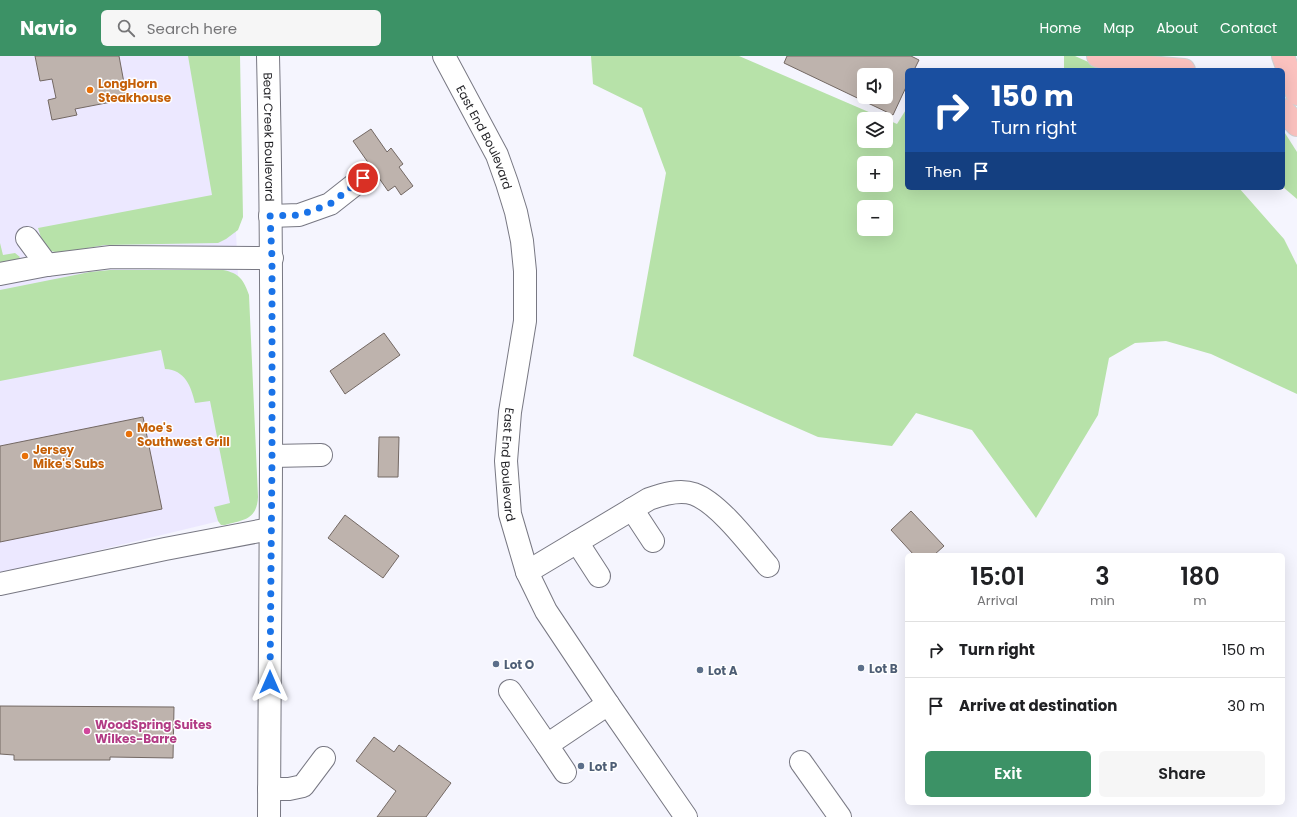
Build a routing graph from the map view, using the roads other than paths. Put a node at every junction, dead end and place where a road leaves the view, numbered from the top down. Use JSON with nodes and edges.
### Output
{"nodes":[{"id":1,"x":268,"y":56,"type":"edge"},
{"id":2,"x":281,"y":56,"type":"edge"},
{"id":3,"x":444,"y":56,"type":"edge"},
{"id":4,"x":1098,"y":56,"type":"edge"},
{"id":5,"x":1283,"y":56,"type":"edge"},
{"id":6,"x":1161,"y":68,"type":"edge"},
{"id":7,"x":268,"y":81,"type":"junction"},
{"id":8,"x":1297,"y":94,"type":"edge"},
{"id":9,"x":1285,"y":112,"type":"edge"},
{"id":10,"x":1297,"y":125,"type":"edge"},
{"id":11,"x":363,"y":178,"type":"dead end"},
{"id":12,"x":270,"y":216,"type":"junction"},
{"id":13,"x":27,"y":238,"type":"dead end"},
{"id":14,"x":272,"y":258,"type":"junction"},
{"id":15,"x":47,"y":265,"type":"junction"},
{"id":16,"x":0,"y":274,"type":"edge"},
{"id":17,"x":321,"y":454,"type":"dead end"},
{"id":18,"x":272,"y":456,"type":"junction"},
{"id":19,"x":632,"y":510,"type":"junction"},
{"id":20,"x":270,"y":529,"type":"junction"},
{"id":21,"x":577,"y":542,"type":"junction"},
{"id":22,"x":653,"y":542,"type":"dead end"},
{"id":23,"x":768,"y":566,"type":"dead end"},
{"id":24,"x":527,"y":572,"type":"junction"},
{"id":25,"x":598,"y":576,"type":"dead end"},
{"id":26,"x":0,"y":584,"type":"edge"},
{"id":27,"x":510,"y":691,"type":"dead end"},
{"id":28,"x":608,"y":704,"type":"junction"},
{"id":29,"x":547,"y":745,"type":"junction"},
{"id":30,"x":324,"y":758,"type":"dead end"},
{"id":31,"x":801,"y":762,"type":"dead end"},
{"id":32,"x":566,"y":772,"type":"dead end"},
{"id":33,"x":269,"y":789,"type":"junction"},
{"id":34,"x":269,"y":817,"type":"edge"},
{"id":35,"x":686,"y":817,"type":"edge"},
{"id":36,"x":840,"y":817,"type":"edge"}],
"edges":[{"from":1,"to":7,"type":"street","name":"Bear Creek Boulevard"},
{"from":2,"to":7,"type":"street"},
{"from":3,"to":24,"type":"street","name":"East End Boulevard"},
{"from":4,"to":6,"type":"main road"},
{"from":5,"to":8,"type":"main road"},
{"from":7,"to":12,"type":"street","name":"Bear Creek Boulevard"},
{"from":9,"to":10,"type":"main road"},
{"from":11,"to":12,"type":"street"},
{"from":12,"to":14,"type":"street","name":"Bear Creek Boulevard"},
{"from":13,"to":15,"type":"street"},
{"from":14,"to":15,"type":"street"},
{"from":14,"to":18,"type":"street","name":"Bear Creek Boulevard"},
{"from":15,"to":16,"type":"street"},
{"from":17,"to":18,"type":"street"},
{"from":18,"to":20,"type":"street","name":"Bear Creek Boulevard"},
{"from":19,"to":21,"type":"street"},
{"from":19,"to":22,"type":"street"},
{"from":19,"to":23,"type":"street"},
{"from":20,"to":26,"type":"street"},
{"from":20,"to":33,"type":"street","name":"Bear Creek Boulevard"},
{"from":21,"to":24,"type":"street"},
{"from":21,"to":25,"type":"street"},
{"from":24,"to":28,"type":"street","name":"East End Boulevard"},
{"from":27,"to":29,"type":"street"},
{"from":28,"to":29,"type":"street"},
{"from":28,"to":35,"type":"street","name":"East End Boulevard"},
{"from":29,"to":32,"type":"street"},
{"from":30,"to":33,"type":"street"},
{"from":31,"to":36,"type":"street"},
{"from":33,"to":34,"type":"street","name":"Bear Creek Boulevard"}]}
